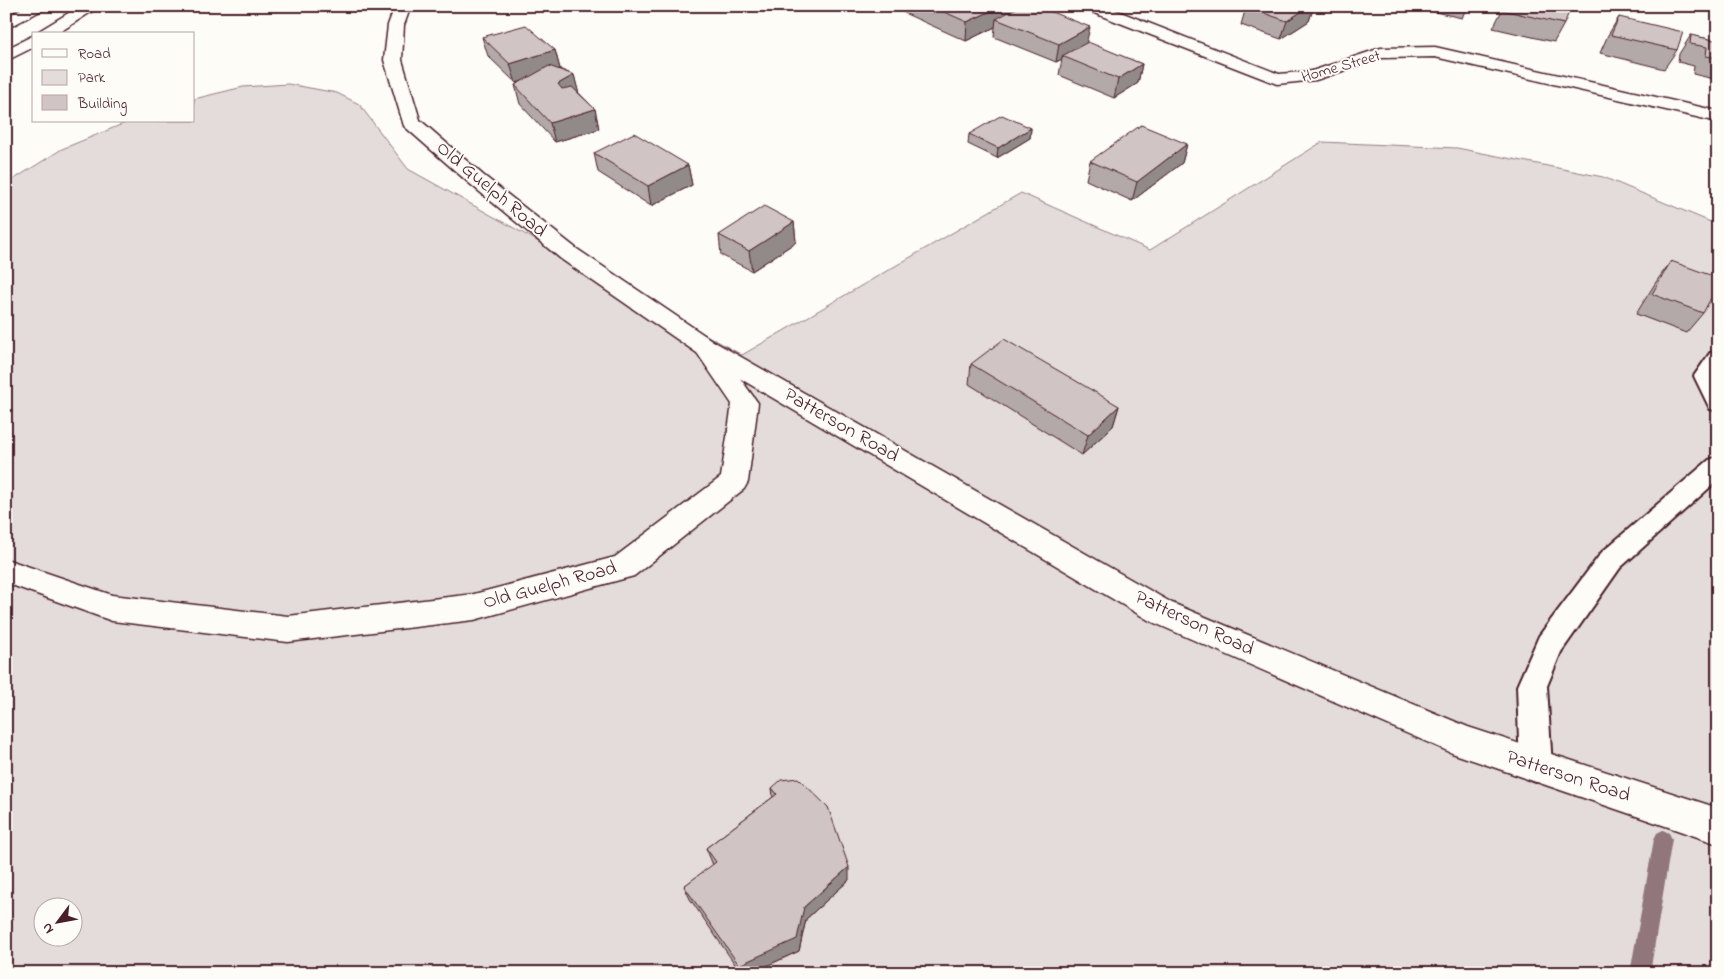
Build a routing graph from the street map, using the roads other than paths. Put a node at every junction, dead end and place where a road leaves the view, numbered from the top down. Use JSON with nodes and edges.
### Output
{"nodes":[{"id":1,"x":38,"y":6,"type":"edge"},
{"id":2,"x":92,"y":6,"type":"edge"},
{"id":3,"x":403,"y":6,"type":"edge"},
{"id":4,"x":1090,"y":6,"type":"edge"},
{"id":5,"x":6,"y":24,"type":"edge"},
{"id":6,"x":48,"y":32,"type":"edge"},
{"id":7,"x":32,"y":41,"type":"edge"},
{"id":8,"x":6,"y":56,"type":"edge"},
{"id":9,"x":1718,"y":118,"type":"edge"},
{"id":10,"x":705,"y":347,"type":"junction"},
{"id":11,"x":1718,"y":358,"type":"edge"},
{"id":12,"x":1718,"y":403,"type":"edge"},
{"id":13,"x":1718,"y":466,"type":"edge"},
{"id":14,"x":6,"y":571,"type":"edge"},
{"id":15,"x":1536,"y":767,"type":"junction"},
{"id":16,"x":1718,"y":826,"type":"edge"}],
"edges":[{"from":1,"to":5,"type":"main road"},
{"from":2,"to":6,"type":"main road"},
{"from":3,"to":10,"type":"main road","name":"Old Guelph Road"},
{"from":4,"to":9,"type":"main road","name":"Home Street"},
{"from":7,"to":8,"type":"main road"},
{"from":10,"to":14,"type":"main road","name":"Old Guelph Road"},
{"from":10,"to":15,"type":"main road","name":"Patterson Road"},
{"from":11,"to":12,"type":"lane"},
{"from":13,"to":15,"type":"lane"},
{"from":15,"to":16,"type":"main road","name":"Patterson Road"}]}
